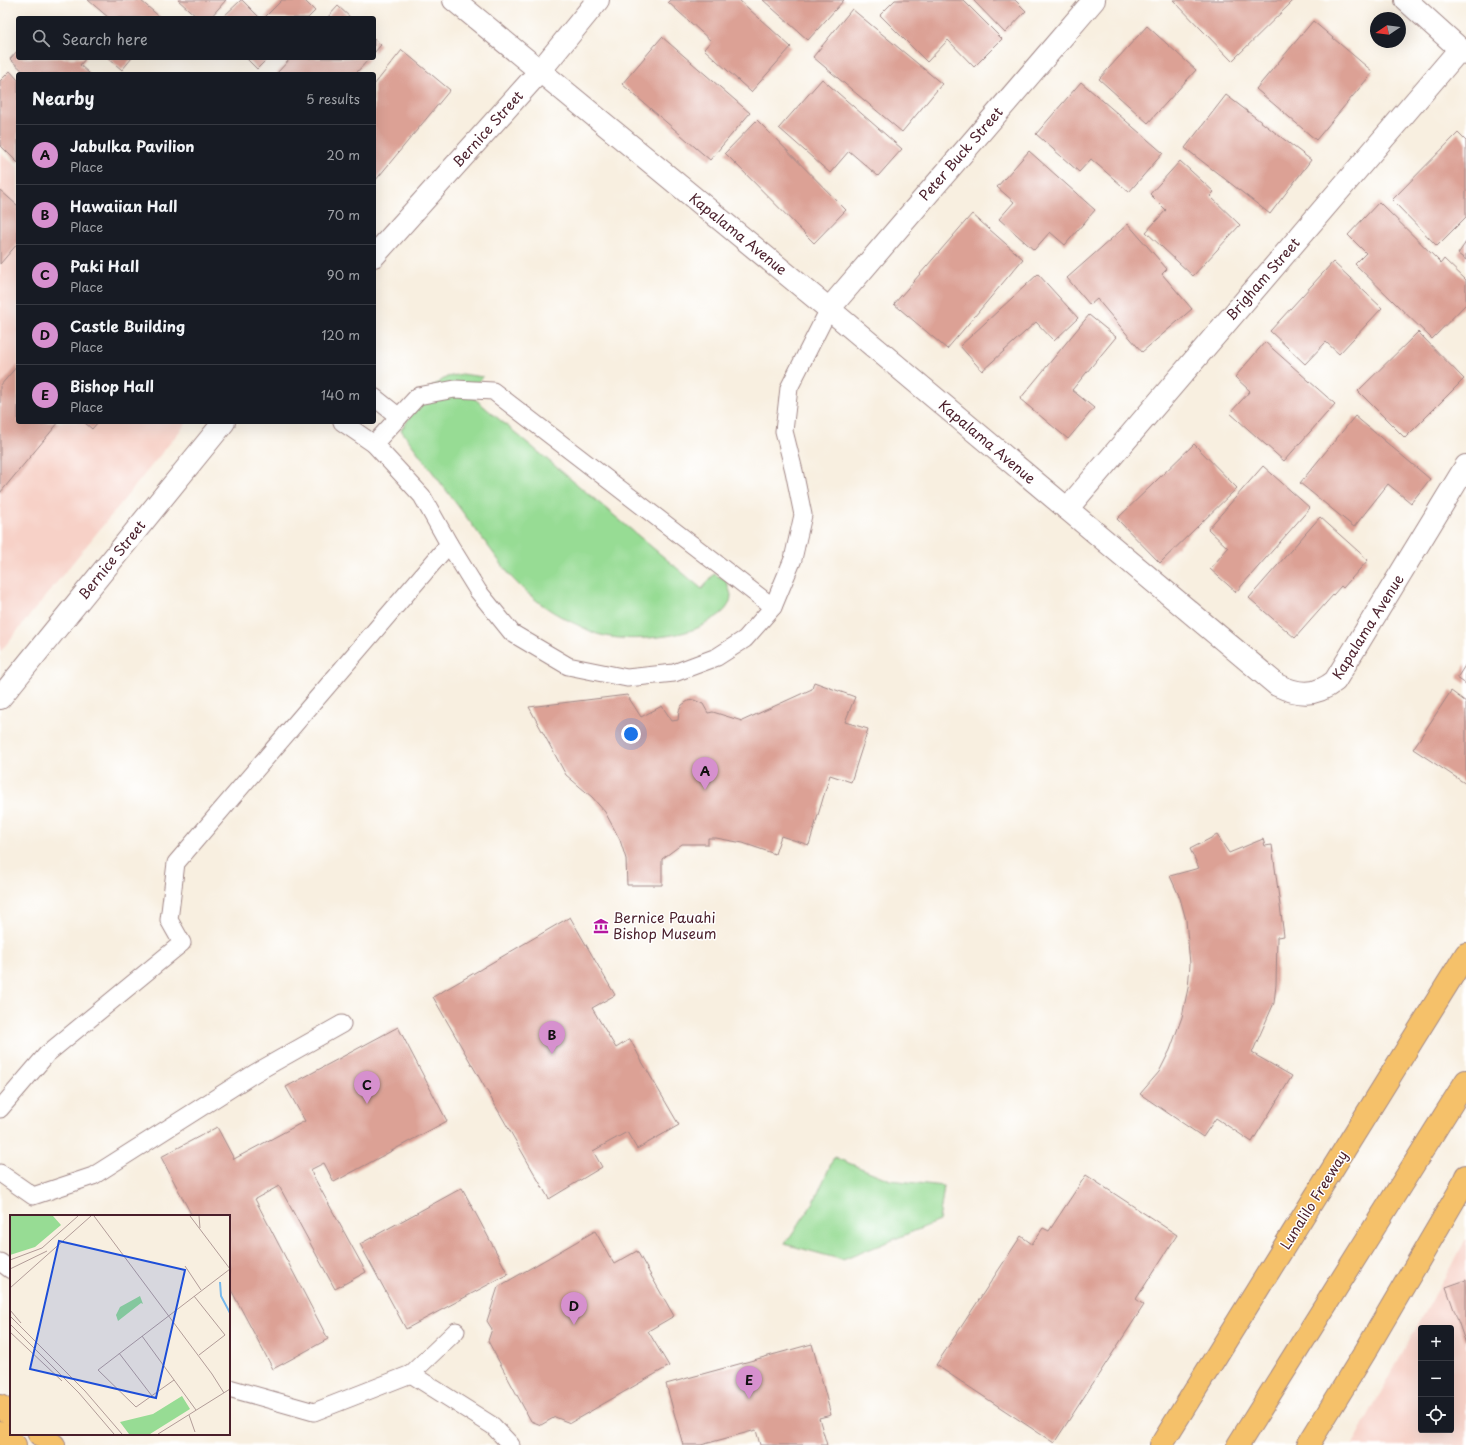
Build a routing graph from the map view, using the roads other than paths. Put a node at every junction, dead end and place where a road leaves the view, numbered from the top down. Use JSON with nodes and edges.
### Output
{"nodes":[{"id":1,"x":454,"y":0,"type":"edge"},
{"id":2,"x":598,"y":0,"type":"edge"},
{"id":3,"x":1094,"y":0,"type":"edge"},
{"id":4,"x":1406,"y":0,"type":"edge"},
{"id":5,"x":1463,"y":51,"type":"edge"},
{"id":6,"x":540,"y":71,"type":"junction"},
{"id":7,"x":376,"y":254,"type":"edge"},
{"id":8,"x":829,"y":309,"type":"junction"},
{"id":9,"x":376,"y":399,"type":"edge"},
{"id":10,"x":399,"y":418,"type":"junction"},
{"id":11,"x":222,"y":424,"type":"edge"},
{"id":12,"x":345,"y":424,"type":"edge"},
{"id":13,"x":374,"y":444,"type":"junction"},
{"id":14,"x":1466,"y":466,"type":"edge"},
{"id":15,"x":1067,"y":509,"type":"junction"},
{"id":16,"x":449,"y":544,"type":"junction"},
{"id":17,"x":772,"y":607,"type":"junction"},
{"id":18,"x":0,"y":698,"type":"edge"},
{"id":19,"x":1466,"y":954,"type":"edge"},
{"id":20,"x":342,"y":1024,"type":"dead end"},
{"id":21,"x":1466,"y":1081,"type":"edge"},
{"id":22,"x":0,"y":1109,"type":"edge"},
{"id":23,"x":0,"y":1173,"type":"edge"},
{"id":24,"x":1466,"y":1176,"type":"edge"},
{"id":25,"x":0,"y":1262,"type":"edge"},
{"id":26,"x":10,"y":1269,"type":"edge"},
{"id":27,"x":456,"y":1331,"type":"dead end"},
{"id":28,"x":1365,"y":1352,"type":"junction"},
{"id":29,"x":411,"y":1374,"type":"junction"},
{"id":30,"x":230,"y":1388,"type":"edge"},
{"id":31,"x":0,"y":1406,"type":"edge"},
{"id":32,"x":10,"y":1413,"type":"edge"},
{"id":33,"x":0,"y":1432,"type":"edge"},
{"id":34,"x":40,"y":1435,"type":"edge"},
{"id":35,"x":15,"y":1445,"type":"edge"},
{"id":36,"x":54,"y":1445,"type":"edge"},
{"id":37,"x":511,"y":1445,"type":"edge"},
{"id":38,"x":1161,"y":1445,"type":"edge"},
{"id":39,"x":1238,"y":1445,"type":"edge"},
{"id":40,"x":1308,"y":1445,"type":"edge"},
{"id":41,"x":1321,"y":1445,"type":"edge"}],
"edges":[{"from":1,"to":6,"type":"street","name":"Kapalama Avenue"},
{"from":2,"to":6,"type":"street","name":"Bernice Street"},
{"from":3,"to":8,"type":"street","name":"Peter Buck Street"},
{"from":4,"to":5,"type":"street"},
{"from":5,"to":15,"type":"street","name":"Brigham Street"},
{"from":6,"to":7,"type":"street","name":"Bernice Street"},
{"from":6,"to":8,"type":"street","name":"Kapalama Avenue"},
{"from":8,"to":15,"type":"street","name":"Kapalama Avenue"},
{"from":8,"to":17,"type":"lane"},
{"from":9,"to":10,"type":"lane"},
{"from":10,"to":13,"type":"lane"},
{"from":10,"to":17,"type":"lane"},
{"from":11,"to":18,"type":"street","name":"Bernice Street"},
{"from":12,"to":13,"type":"lane"},
{"from":13,"to":16,"type":"lane"},
{"from":14,"to":15,"type":"street","name":"Kapalama Avenue"},
{"from":16,"to":17,"type":"lane"},
{"from":16,"to":22,"type":"lane"},
{"from":19,"to":38,"type":"highway","name":"Lunalilo Freeway"},
{"from":20,"to":23,"type":"lane"},
{"from":21,"to":39,"type":"highway"},
{"from":24,"to":28,"type":"highway"},
{"from":25,"to":26,"type":"lane"},
{"from":27,"to":29,"type":"lane"},
{"from":28,"to":40,"type":"highway"},
{"from":28,"to":41,"type":"highway"},
{"from":29,"to":30,"type":"lane"},
{"from":29,"to":37,"type":"lane"},
{"from":31,"to":32,"type":"highway"},
{"from":33,"to":35,"type":"highway"},
{"from":34,"to":36,"type":"highway"}]}
